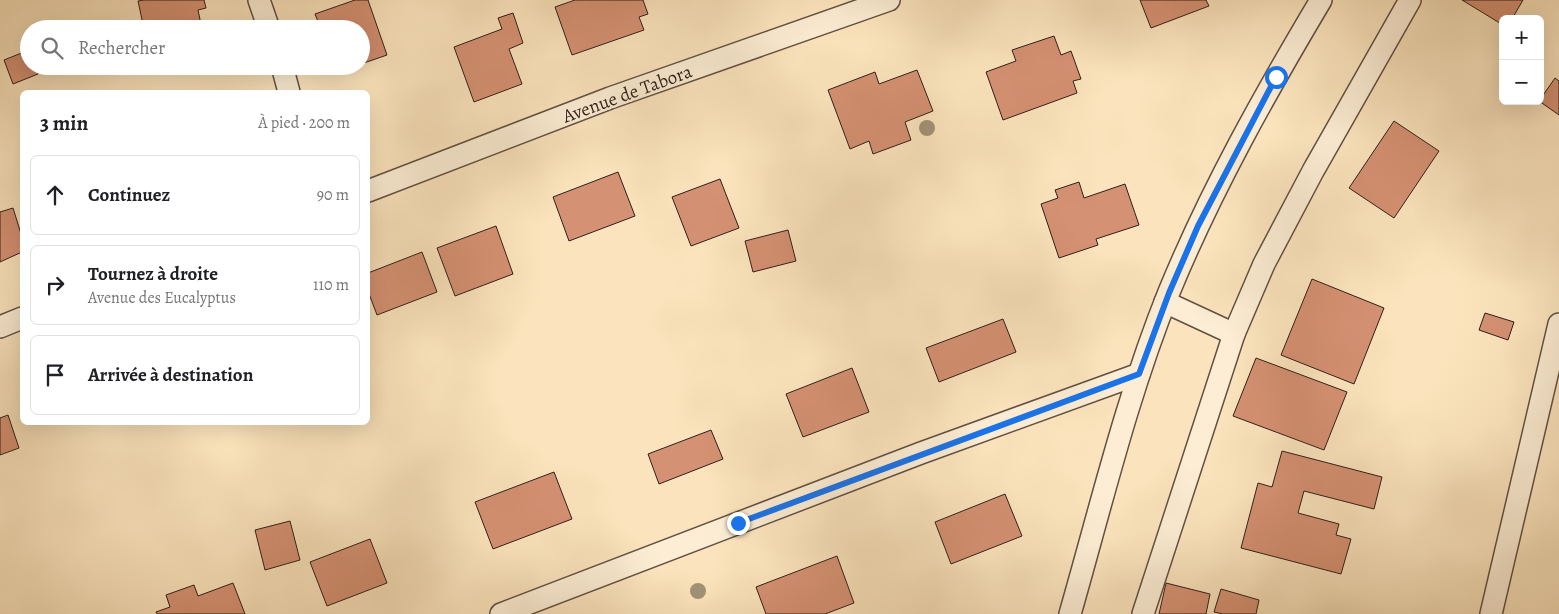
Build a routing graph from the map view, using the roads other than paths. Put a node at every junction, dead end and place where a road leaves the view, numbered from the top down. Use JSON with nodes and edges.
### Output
{"nodes":[{"id":1,"x":259,"y":0,"type":"edge"},
{"id":2,"x":889,"y":0,"type":"edge"},
{"id":3,"x":1321,"y":0,"type":"edge"},
{"id":4,"x":1410,"y":0,"type":"edge"},
{"id":5,"x":266,"y":20,"type":"edge"},
{"id":6,"x":284,"y":75,"type":"edge"},
{"id":7,"x":288,"y":90,"type":"edge"},
{"id":8,"x":373,"y":186,"type":"edge"},
{"id":9,"x":1165,"y":302,"type":"junction"},
{"id":10,"x":20,"y":319,"type":"edge"},
{"id":11,"x":1559,"y":324,"type":"edge"},
{"id":12,"x":0,"y":327,"type":"edge"},
{"id":13,"x":1234,"y":334,"type":"junction"},
{"id":14,"x":1139,"y":374,"type":"junction"},
{"id":15,"x":501,"y":614,"type":"edge"},
{"id":16,"x":1070,"y":614,"type":"edge"},
{"id":17,"x":1143,"y":614,"type":"edge"},
{"id":18,"x":1491,"y":614,"type":"edge"}],
"edges":[{"from":1,"to":5,"type":"street"},
{"from":2,"to":8,"type":"street","name":"Avenue de Tabora"},
{"from":3,"to":9,"type":"street"},
{"from":4,"to":13,"type":"street"},
{"from":6,"to":7,"type":"street"},
{"from":9,"to":13,"type":"street"},
{"from":9,"to":14,"type":"street"},
{"from":10,"to":12,"type":"street"},
{"from":11,"to":18,"type":"street"},
{"from":13,"to":17,"type":"street"},
{"from":14,"to":15,"type":"street"},
{"from":14,"to":16,"type":"street"}]}
